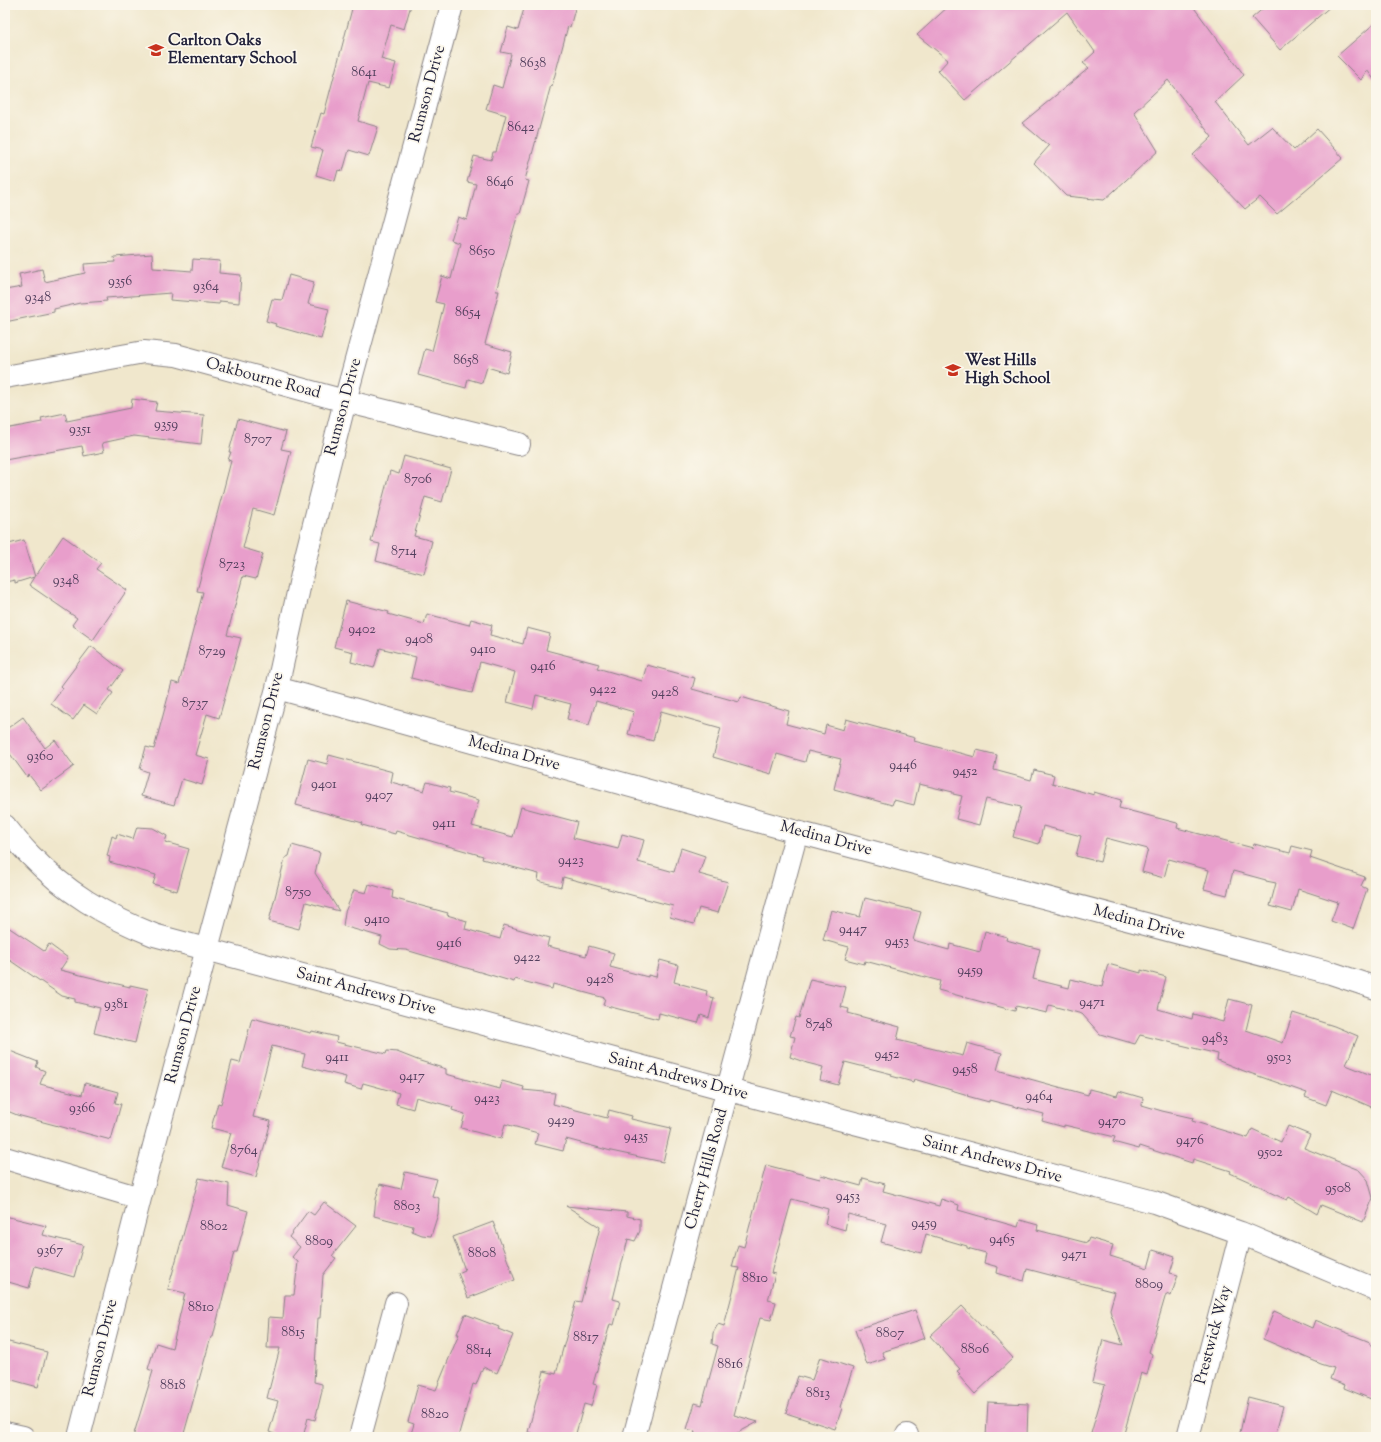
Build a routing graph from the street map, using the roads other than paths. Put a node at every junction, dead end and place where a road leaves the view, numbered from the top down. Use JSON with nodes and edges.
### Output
{"nodes":[{"id":1,"x":452,"y":5,"type":"edge"},
{"id":2,"x":5,"y":377,"type":"edge"},
{"id":3,"x":345,"y":401,"type":"junction"},
{"id":4,"x":519,"y":444,"type":"dead end"},
{"id":5,"x":277,"y":688,"type":"junction"},
{"id":6,"x":5,"y":826,"type":"edge"},
{"id":7,"x":798,"y":832,"type":"junction"},
{"id":8,"x":207,"y":950,"type":"junction"},
{"id":9,"x":1376,"y":988,"type":"edge"},
{"id":10,"x":729,"y":1090,"type":"junction"},
{"id":11,"x":5,"y":1158,"type":"edge"},
{"id":12,"x":140,"y":1198,"type":"junction"},
{"id":13,"x":1241,"y":1234,"type":"junction"},
{"id":14,"x":1376,"y":1290,"type":"edge"},
{"id":15,"x":396,"y":1303,"type":"dead end"},
{"id":16,"x":5,"y":1433,"type":"edge"},
{"id":17,"x":23,"y":1437,"type":"edge"},
{"id":18,"x":79,"y":1437,"type":"edge"},
{"id":19,"x":360,"y":1437,"type":"edge"},
{"id":20,"x":634,"y":1437,"type":"edge"},
{"id":21,"x":1188,"y":1437,"type":"edge"}],
"edges":[{"from":1,"to":3,"type":"street","name":"Rumson Drive"},
{"from":2,"to":3,"type":"street","name":"Oakbourne Road"},
{"from":3,"to":4,"type":"street","name":"Oakbourne Road"},
{"from":3,"to":5,"type":"street","name":"Rumson Drive"},
{"from":5,"to":7,"type":"street","name":"Medina Drive"},
{"from":5,"to":8,"type":"street","name":"Rumson Drive"},
{"from":6,"to":8,"type":"street","name":"Saint Andrews Drive"},
{"from":7,"to":9,"type":"street","name":"Medina Drive"},
{"from":7,"to":10,"type":"street","name":"Cherry Hills Road"},
{"from":8,"to":10,"type":"street","name":"Saint Andrews Drive"},
{"from":8,"to":12,"type":"street","name":"Rumson Drive"},
{"from":10,"to":13,"type":"street","name":"Saint Andrews Drive"},
{"from":10,"to":20,"type":"street","name":"Cherry Hills Road"},
{"from":11,"to":12,"type":"street"},
{"from":12,"to":18,"type":"street","name":"Rumson Drive"},
{"from":13,"to":14,"type":"street","name":"Saint Andrews Drive"},
{"from":13,"to":21,"type":"street","name":"Prestwick Way"},
{"from":15,"to":19,"type":"street"},
{"from":16,"to":17,"type":"street"}]}
